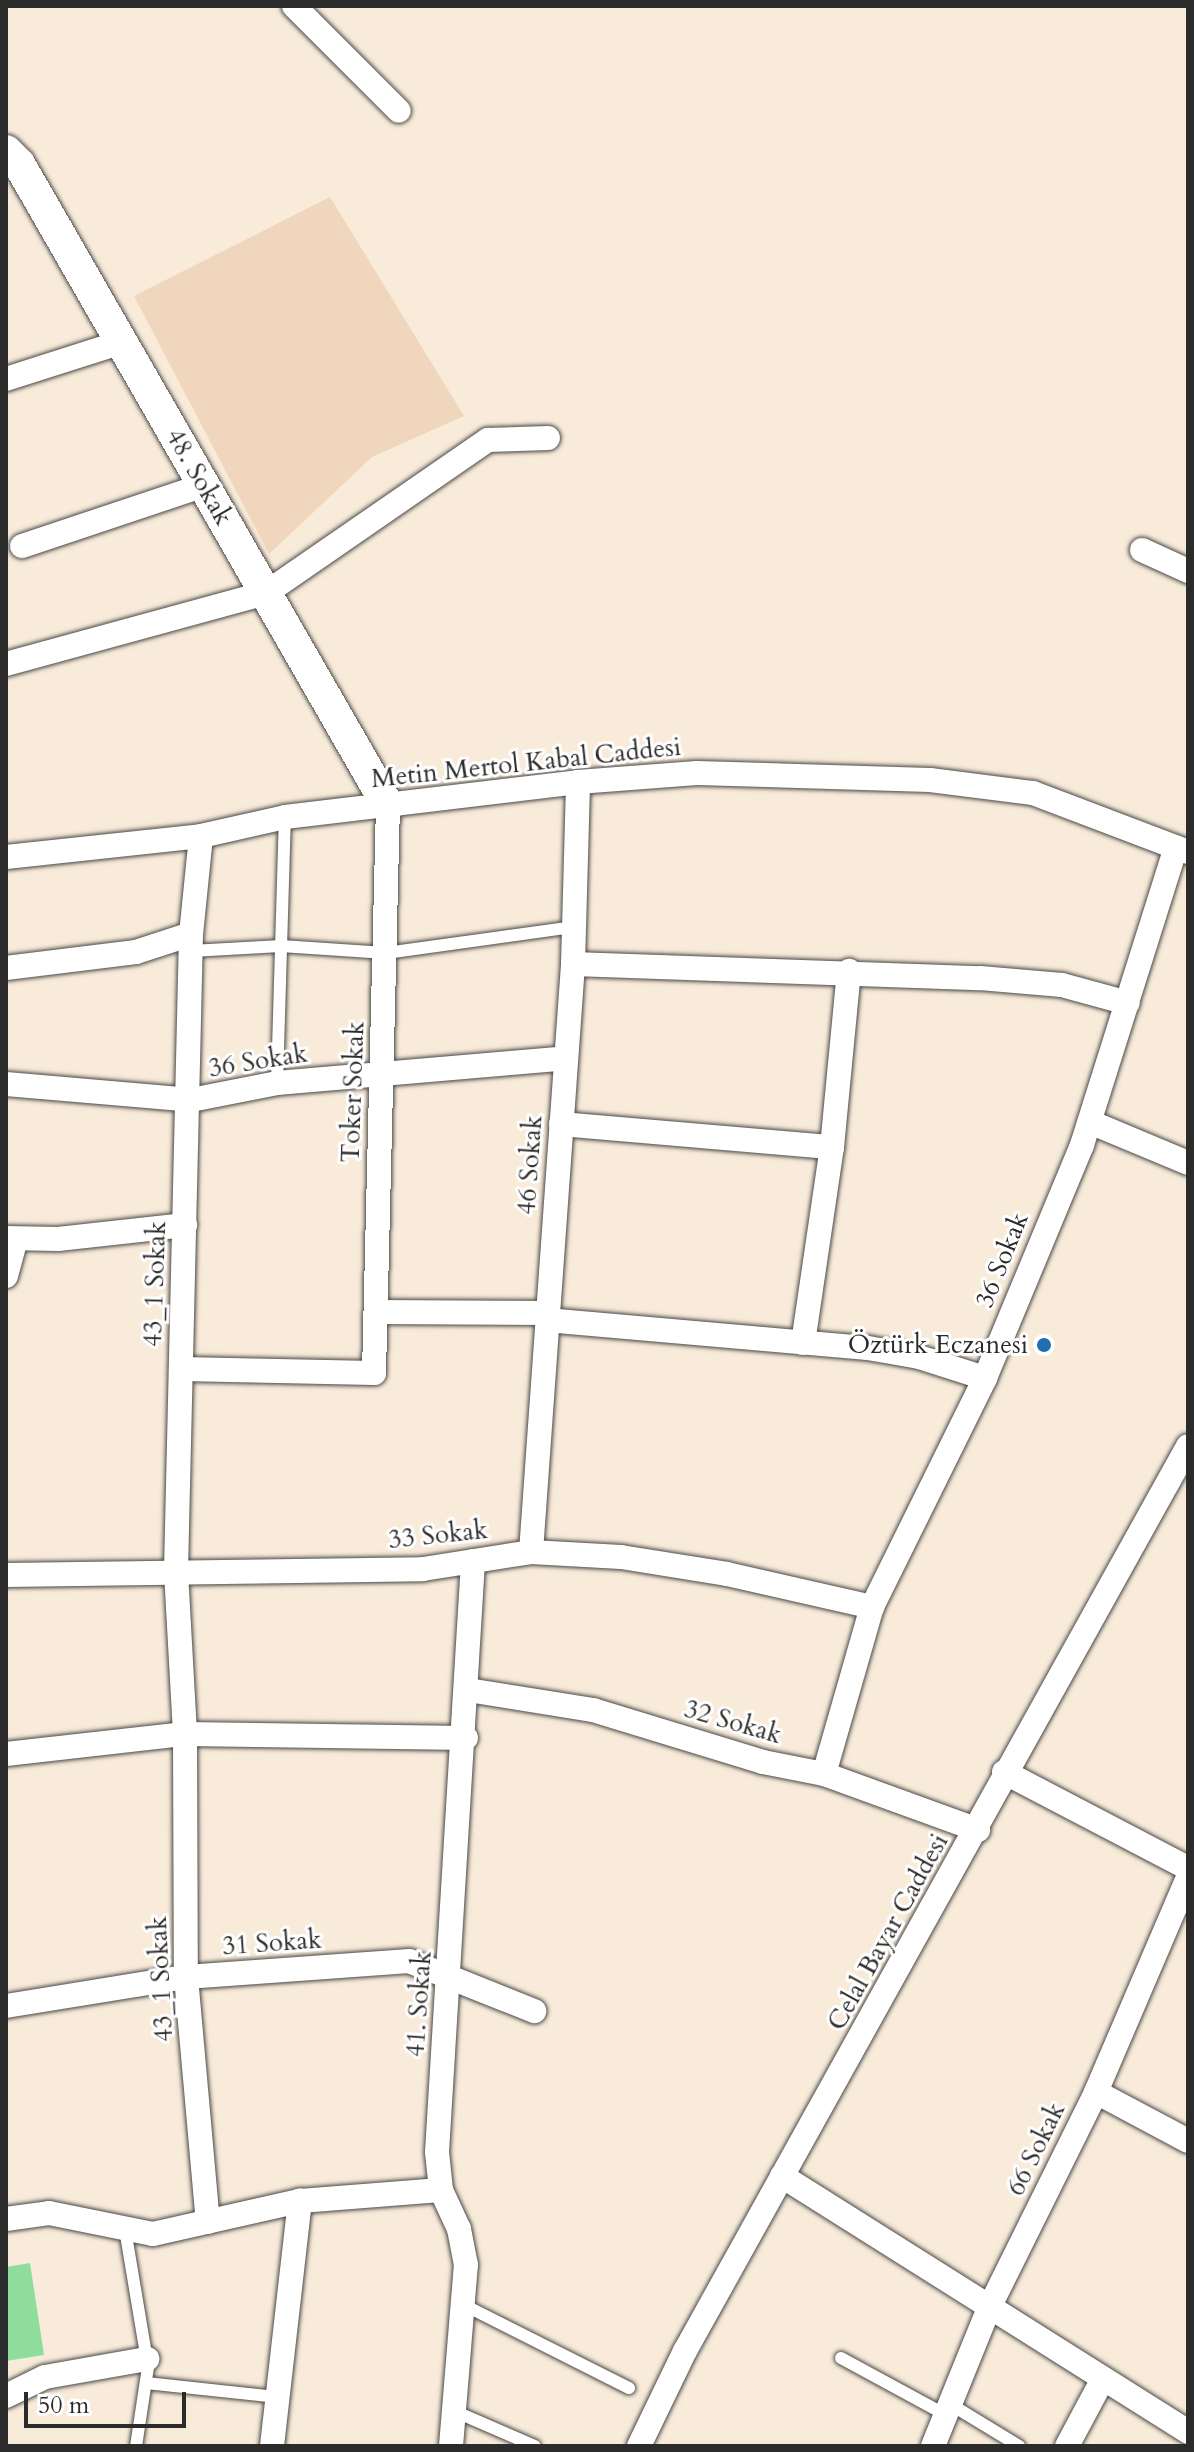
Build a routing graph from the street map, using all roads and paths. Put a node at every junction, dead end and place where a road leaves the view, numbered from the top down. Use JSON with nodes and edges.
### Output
{"nodes":[{"id":1,"x":294,"y":6,"type":"edge"},
{"id":2,"x":399,"y":111,"type":"dead end"},
{"id":3,"x":6,"y":151,"type":"edge"},
{"id":4,"x":122,"y":342,"type":"junction"},
{"id":5,"x":6,"y":379,"type":"edge"},
{"id":6,"x":548,"y":438,"type":"dead end"},
{"id":7,"x":204,"y":485,"type":"junction"},
{"id":8,"x":22,"y":546,"type":"dead end"},
{"id":9,"x":1142,"y":550,"type":"dead end"},
{"id":10,"x":1188,"y":571,"type":"edge"},
{"id":11,"x":266,"y":593,"type":"junction"},
{"id":12,"x":6,"y":664,"type":"edge"},
{"id":13,"x":578,"y":782,"type":"junction"},
{"id":14,"x":388,"y":806,"type":"junction"},
{"id":15,"x":285,"y":817,"type":"junction"},
{"id":16,"x":201,"y":836,"type":"junction"},
{"id":17,"x":1182,"y":850,"type":"edge"},
{"id":18,"x":6,"y":857,"type":"edge"},
{"id":19,"x":574,"y":927,"type":"junction"},
{"id":20,"x":191,"y":943,"type":"junction"},
{"id":21,"x":281,"y":946,"type":"junction"},
{"id":22,"x":386,"y":953,"type":"junction"},
{"id":23,"x":573,"y":964,"type":"junction"},
{"id":24,"x":6,"y":968,"type":"edge"},
{"id":25,"x":849,"y":971,"type":"junction"},
{"id":26,"x":1128,"y":1003,"type":"junction"},
{"id":27,"x":566,"y":1058,"type":"junction"},
{"id":28,"x":382,"y":1073,"type":"junction"},
{"id":29,"x":277,"y":1083,"type":"junction"},
{"id":30,"x":6,"y":1084,"type":"edge"},
{"id":31,"x":191,"y":1100,"type":"junction"},
{"id":32,"x":1090,"y":1122,"type":"junction"},
{"id":33,"x":561,"y":1124,"type":"junction"},
{"id":34,"x":832,"y":1147,"type":"junction"},
{"id":35,"x":1188,"y":1163,"type":"edge"},
{"id":36,"x":185,"y":1225,"type":"junction"},
{"id":37,"x":11,"y":1239,"type":"edge"},
{"id":38,"x":6,"y":1276,"type":"edge"},
{"id":39,"x":376,"y":1312,"type":"junction"},
{"id":40,"x":547,"y":1316,"type":"junction"},
{"id":41,"x":803,"y":1343,"type":"junction"},
{"id":42,"x":181,"y":1369,"type":"junction"},
{"id":43,"x":985,"y":1378,"type":"junction"},
{"id":44,"x":1188,"y":1446,"type":"edge"},
{"id":45,"x":531,"y":1552,"type":"junction"},
{"id":46,"x":473,"y":1561,"type":"junction"},
{"id":47,"x":176,"y":1572,"type":"junction"},
{"id":48,"x":6,"y":1575,"type":"edge"},
{"id":49,"x":872,"y":1607,"type":"junction"},
{"id":50,"x":468,"y":1690,"type":"junction"},
{"id":51,"x":185,"y":1734,"type":"junction"},
{"id":52,"x":466,"y":1738,"type":"junction"},
{"id":53,"x":6,"y":1754,"type":"edge"},
{"id":54,"x":1004,"y":1772,"type":"junction"},
{"id":55,"x":824,"y":1774,"type":"junction"},
{"id":56,"x":978,"y":1830,"type":"junction"},
{"id":57,"x":1188,"y":1868,"type":"edge"},
{"id":58,"x":1188,"y":1877,"type":"edge"},
{"id":59,"x":449,"y":1975,"type":"junction"},
{"id":60,"x":186,"y":1977,"type":"junction"},
{"id":61,"x":6,"y":2006,"type":"edge"},
{"id":62,"x":534,"y":2011,"type":"dead end"},
{"id":63,"x":1096,"y":2092,"type":"junction"},
{"id":64,"x":1188,"y":2141,"type":"edge"},
{"id":65,"x":782,"y":2176,"type":"junction"},
{"id":66,"x":441,"y":2190,"type":"junction"},
{"id":67,"x":300,"y":2201,"type":"junction"},
{"id":68,"x":6,"y":2219,"type":"edge"},
{"id":69,"x":208,"y":2222,"type":"junction"},
{"id":70,"x":125,"y":2229,"type":"junction"},
{"id":71,"x":462,"y":2304,"type":"junction"},
{"id":72,"x":989,"y":2308,"type":"junction"},
{"id":73,"x":841,"y":2358,"type":"dead end"},
{"id":74,"x":146,"y":2371,"type":"junction"},
{"id":75,"x":1103,"y":2379,"type":"junction"},
{"id":76,"x":629,"y":2388,"type":"dead end"},
{"id":77,"x":6,"y":2396,"type":"edge"},
{"id":78,"x":278,"y":2397,"type":"junction"},
{"id":79,"x":948,"y":2410,"type":"junction"},
{"id":80,"x":454,"y":2411,"type":"junction"},
{"id":81,"x":1188,"y":2432,"type":"edge"},
{"id":82,"x":136,"y":2446,"type":"edge"},
{"id":83,"x":272,"y":2446,"type":"edge"},
{"id":84,"x":451,"y":2446,"type":"edge"},
{"id":85,"x":535,"y":2446,"type":"edge"},
{"id":86,"x":639,"y":2446,"type":"edge"},
{"id":87,"x":933,"y":2446,"type":"edge"},
{"id":88,"x":1019,"y":2446,"type":"edge"},
{"id":89,"x":1067,"y":2446,"type":"edge"}],
"edges":[{"from":1,"to":2,"type":"street"},
{"from":3,"to":4,"type":"main road","name":"48. Sokak"},
{"from":4,"to":5,"type":"street"},
{"from":4,"to":7,"type":"main road","name":"48. Sokak"},
{"from":6,"to":11,"type":"street"},
{"from":7,"to":8,"type":"street"},
{"from":7,"to":11,"type":"main road","name":"48. Sokak"},
{"from":9,"to":10,"type":"street"},
{"from":11,"to":12,"type":"street"},
{"from":11,"to":14,"type":"main road","name":"48. Sokak"},
{"from":13,"to":14,"type":"street","name":"Metin Mertol Kabal Caddesi"},
{"from":13,"to":17,"type":"street","name":"Metin Mertol Kabal Caddesi"},
{"from":13,"to":19,"type":"street","name":"46 Sokak"},
{"from":14,"to":15,"type":"street","name":"Metin Mertol Kabal Caddesi"},
{"from":14,"to":22,"type":"street","name":"Toker Sokak"},
{"from":15,"to":16,"type":"street","name":"Metin Mertol Kabal Caddesi"},
{"from":15,"to":21,"type":"lane"},
{"from":16,"to":18,"type":"street","name":"Metin Mertol Kabal Caddesi"},
{"from":16,"to":20,"type":"street","name":"43_1 Sokak"},
{"from":17,"to":26,"type":"street","name":"36 Sokak"},
{"from":19,"to":22,"type":"lane"},
{"from":19,"to":23,"type":"street","name":"46 Sokak"},
{"from":20,"to":21,"type":"lane"},
{"from":20,"to":24,"type":"street"},
{"from":20,"to":31,"type":"street","name":"43_1 Sokak"},
{"from":21,"to":22,"type":"lane"},
{"from":21,"to":29,"type":"lane"},
{"from":22,"to":28,"type":"street","name":"Toker Sokak"},
{"from":23,"to":25,"type":"street"},
{"from":23,"to":27,"type":"street","name":"46 Sokak"},
{"from":25,"to":26,"type":"street"},
{"from":25,"to":34,"type":"street"},
{"from":26,"to":32,"type":"street","name":"36 Sokak"},
{"from":27,"to":28,"type":"street","name":"36 Sokak"},
{"from":27,"to":33,"type":"street","name":"46 Sokak"},
{"from":28,"to":29,"type":"street","name":"36 Sokak"},
{"from":28,"to":39,"type":"street","name":"Toker Sokak"},
{"from":29,"to":31,"type":"street","name":"36 Sokak"},
{"from":30,"to":31,"type":"street","name":"36 Sokak"},
{"from":31,"to":36,"type":"street","name":"43_1 Sokak"},
{"from":32,"to":35,"type":"street"},
{"from":32,"to":43,"type":"street","name":"36 Sokak"},
{"from":33,"to":34,"type":"street"},
{"from":33,"to":40,"type":"street","name":"46 Sokak"},
{"from":34,"to":41,"type":"street"},
{"from":36,"to":37,"type":"street"},
{"from":36,"to":42,"type":"street","name":"43_1 Sokak"},
{"from":37,"to":38,"type":"street"},
{"from":39,"to":40,"type":"street"},
{"from":39,"to":42,"type":"street","name":"Toker Sokak"},
{"from":40,"to":41,"type":"street"},
{"from":40,"to":45,"type":"street","name":"46 Sokak"},
{"from":41,"to":43,"type":"street"},
{"from":42,"to":47,"type":"street","name":"43_1 Sokak"},
{"from":43,"to":49,"type":"street","name":"36 Sokak"},
{"from":44,"to":54,"type":"street","name":"Celal Bayar Caddesi"},
{"from":45,"to":46,"type":"street","name":"33 Sokak"},
{"from":45,"to":49,"type":"street","name":"33 Sokak"},
{"from":46,"to":47,"type":"street","name":"33 Sokak"},
{"from":46,"to":50,"type":"street","name":"41. Sokak"},
{"from":47,"to":48,"type":"street","name":"33 Sokak"},
{"from":47,"to":51,"type":"street","name":"43_1 Sokak"},
{"from":49,"to":55,"type":"street","name":"36 Sokak"},
{"from":50,"to":52,"type":"street","name":"41. Sokak"},
{"from":50,"to":55,"type":"street","name":"32 Sokak"},
{"from":51,"to":52,"type":"street"},
{"from":51,"to":53,"type":"street"},
{"from":51,"to":60,"type":"street","name":"43_1 Sokak"},
{"from":52,"to":59,"type":"street","name":"41. Sokak"},
{"from":54,"to":56,"type":"street","name":"Celal Bayar Caddesi"},
{"from":54,"to":57,"type":"street"},
{"from":55,"to":56,"type":"street","name":"32 Sokak"},
{"from":56,"to":65,"type":"street","name":"Celal Bayar Caddesi"},
{"from":58,"to":63,"type":"street","name":"66 Sokak"},
{"from":59,"to":60,"type":"street","name":"31 Sokak"},
{"from":59,"to":62,"type":"street","name":"31 Sokak"},
{"from":59,"to":66,"type":"street","name":"41. Sokak"},
{"from":60,"to":61,"type":"street","name":"31 Sokak"},
{"from":60,"to":69,"type":"street","name":"43_1 Sokak"},
{"from":63,"to":64,"type":"street"},
{"from":63,"to":72,"type":"street","name":"66 Sokak"},
{"from":65,"to":72,"type":"street"},
{"from":65,"to":86,"type":"street","name":"Celal Bayar Caddesi"},
{"from":66,"to":67,"type":"street"},
{"from":66,"to":71,"type":"street","name":"41. Sokak"},
{"from":67,"to":69,"type":"street"},
{"from":67,"to":78,"type":"street"},
{"from":68,"to":70,"type":"street"},
{"from":69,"to":70,"type":"street"},
{"from":70,"to":74,"type":"lane"},
{"from":71,"to":76,"type":"lane"},
{"from":71,"to":80,"type":"street","name":"41. Sokak"},
{"from":72,"to":75,"type":"street"},
{"from":72,"to":79,"type":"street","name":"66 Sokak"},
{"from":73,"to":79,"type":"lane"},
{"from":74,"to":77,"type":"street"},
{"from":74,"to":78,"type":"lane"},
{"from":74,"to":82,"type":"lane"},
{"from":75,"to":81,"type":"street"},
{"from":75,"to":89,"type":"street"},
{"from":78,"to":83,"type":"street"},
{"from":79,"to":87,"type":"street","name":"66 Sokak"},
{"from":79,"to":88,"type":"lane"},
{"from":80,"to":84,"type":"street","name":"41. Sokak"},
{"from":80,"to":85,"type":"lane"}]}
